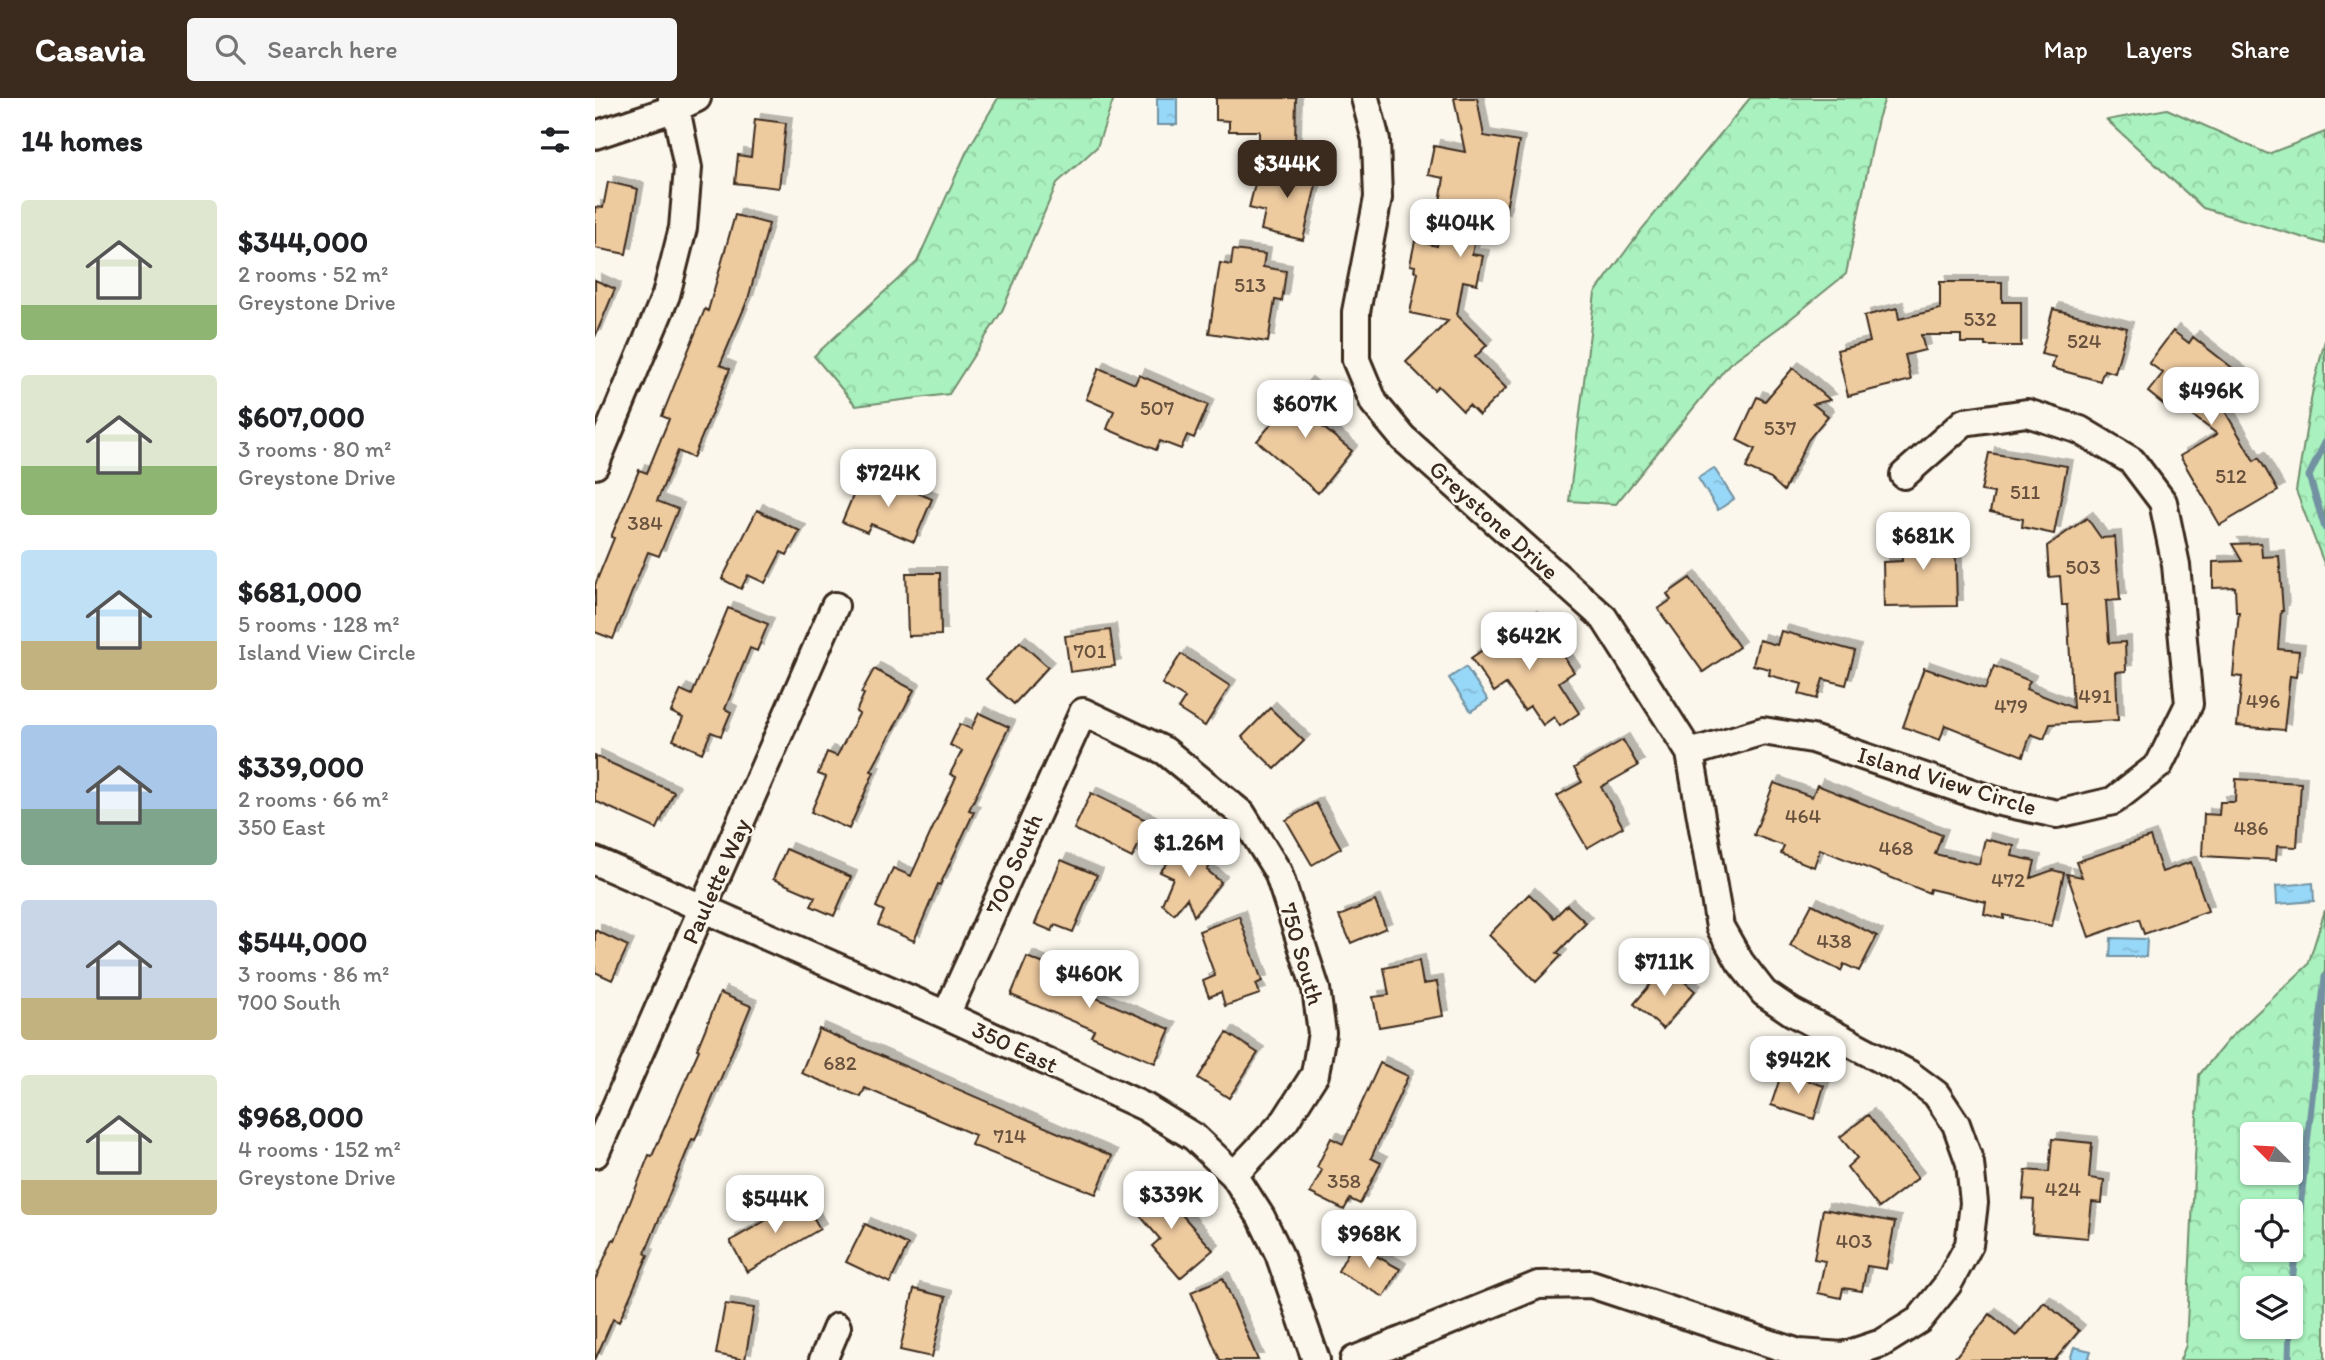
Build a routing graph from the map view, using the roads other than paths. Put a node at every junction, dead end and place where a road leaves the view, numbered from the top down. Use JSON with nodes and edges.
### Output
{"nodes":[{"id":1,"x":1365,"y":98,"type":"edge"},
{"id":2,"x":682,"y":101,"type":"edge"},
{"id":3,"x":595,"y":135,"type":"edge"},
{"id":4,"x":595,"y":465,"type":"edge"},
{"id":5,"x":1904,"y":475,"type":"dead end"},
{"id":6,"x":835,"y":606,"type":"dead end"},
{"id":7,"x":1083,"y":712,"type":"joint"},
{"id":8,"x":1690,"y":753,"type":"junction"},
{"id":9,"x":595,"y":861,"type":"edge"},
{"id":10,"x":703,"y":910,"type":"junction"},
{"id":11,"x":946,"y":1015,"type":"junction"},
{"id":12,"x":595,"y":1154,"type":"edge"},
{"id":13,"x":1234,"y":1175,"type":"junction"},
{"id":14,"x":837,"y":1327,"type":"dead end"},
{"id":15,"x":823,"y":1360,"type":"edge"},
{"id":16,"x":1316,"y":1360,"type":"edge"},
{"id":17,"x":1354,"y":1360,"type":"edge"}],
"edges":[{"from":1,"to":8,"type":"street","name":"Greystone Drive"},
{"from":2,"to":3,"type":"street"},
{"from":2,"to":4,"type":"street"},
{"from":5,"to":8,"type":"street","name":"Island View Circle"},
{"from":6,"to":10,"type":"street","name":"Paulette Way"},
{"from":7,"to":11,"type":"street","name":"700 South"},
{"from":7,"to":13,"type":"street","name":"750 South"},
{"from":8,"to":17,"type":"street","name":"Greystone Drive"},
{"from":9,"to":10,"type":"street","name":"350 East"},
{"from":10,"to":11,"type":"street","name":"350 East"},
{"from":10,"to":12,"type":"street","name":"Paulette Way"},
{"from":11,"to":13,"type":"street","name":"350 East"},
{"from":13,"to":16,"type":"street","name":"350 East"},
{"from":14,"to":15,"type":"street"}]}
